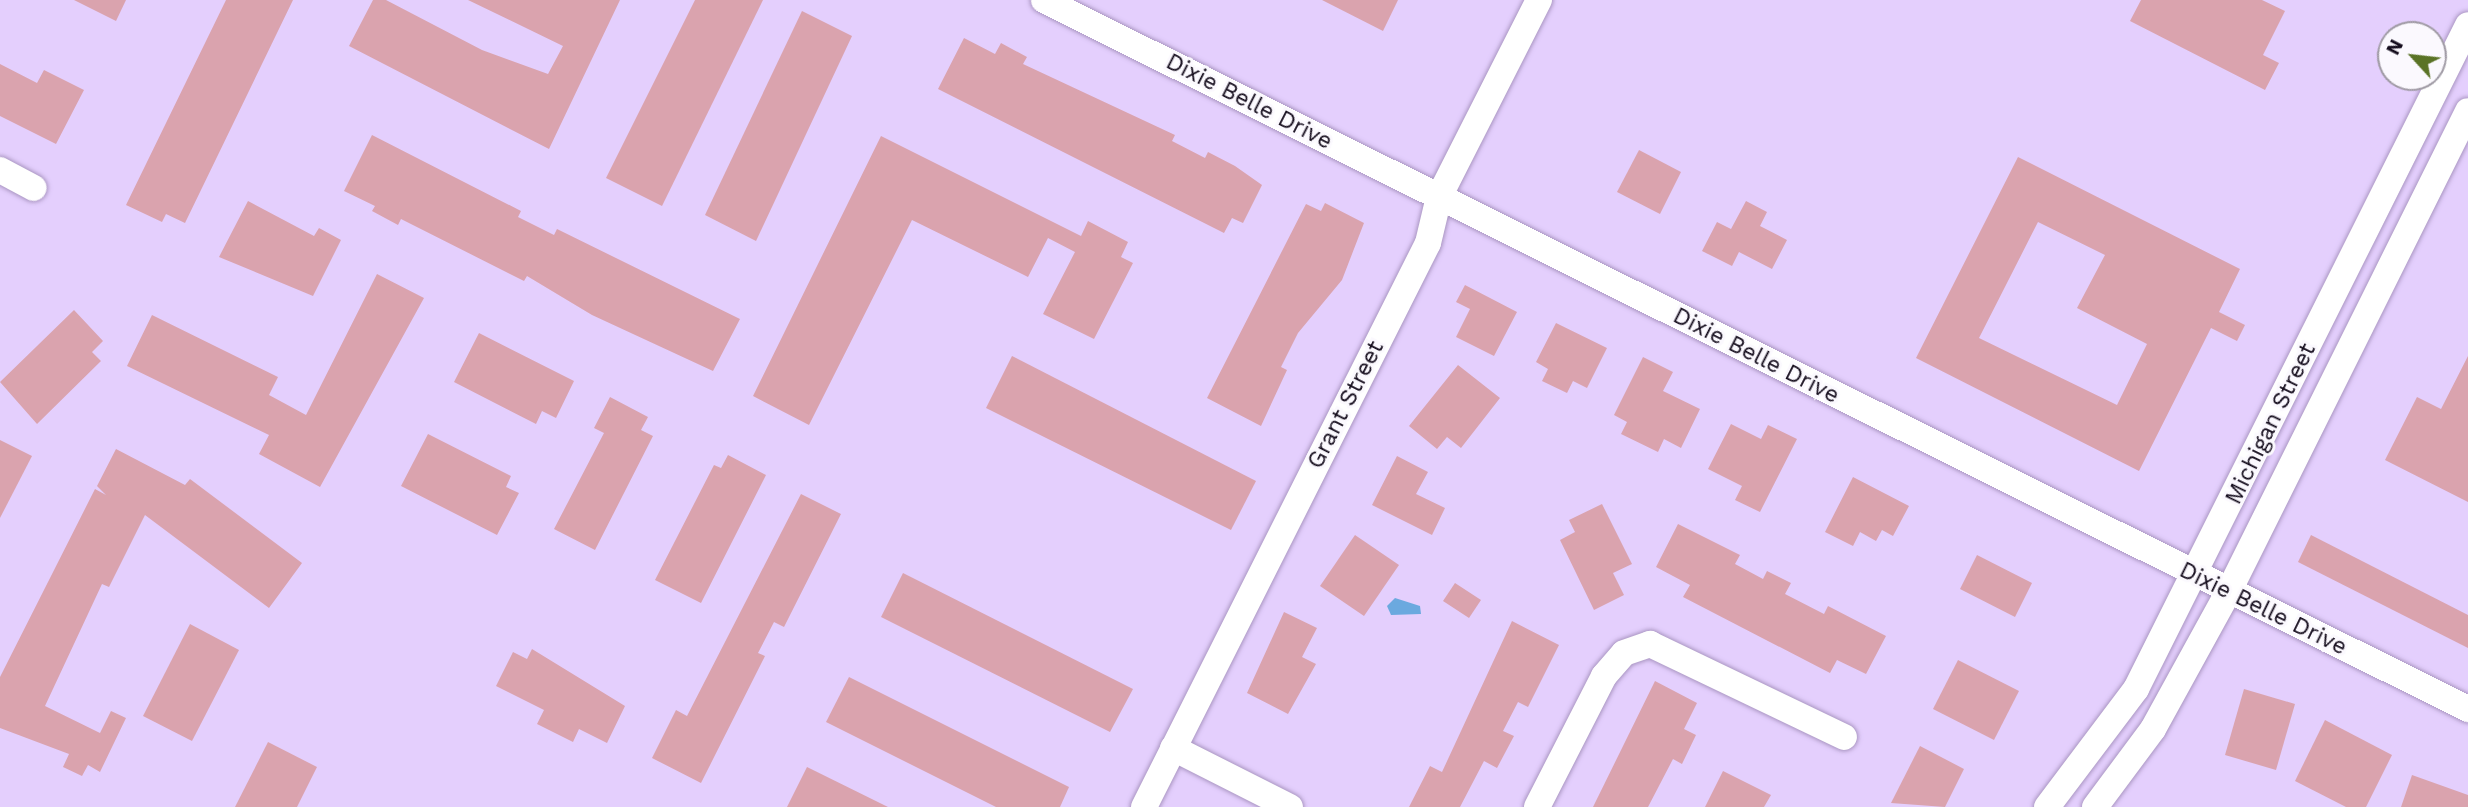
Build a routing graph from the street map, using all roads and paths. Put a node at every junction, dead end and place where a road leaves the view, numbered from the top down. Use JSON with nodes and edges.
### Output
{"nodes":[{"id":1,"x":1044,"y":0,"type":"edge"},
{"id":2,"x":1539,"y":0,"type":"edge"},
{"id":3,"x":2468,"y":25,"type":"edge"},
{"id":4,"x":2468,"y":111,"type":"edge"},
{"id":5,"x":0,"y":170,"type":"edge"},
{"id":6,"x":34,"y":187,"type":"dead end"},
{"id":7,"x":1438,"y":197,"type":"junction"},
{"id":8,"x":2196,"y":576,"type":"junction"},
{"id":9,"x":2229,"y":591,"type":"junction"},
{"id":10,"x":2468,"y":709,"type":"edge"},
{"id":11,"x":1844,"y":737,"type":"dead end"},
{"id":12,"x":1173,"y":748,"type":"junction"},
{"id":13,"x":1144,"y":807,"type":"edge"},
{"id":14,"x":1290,"y":807,"type":"edge"},
{"id":15,"x":1537,"y":807,"type":"edge"},
{"id":16,"x":2047,"y":807,"type":"edge"},
{"id":17,"x":2095,"y":807,"type":"edge"}],
"edges":[{"from":1,"to":7,"type":"street","name":"Dixie Belle Drive"},
{"from":2,"to":7,"type":"street","name":"Grant Street"},
{"from":3,"to":8,"type":"street","name":"Michigan Street"},
{"from":4,"to":9,"type":"street","name":"Michigan Street"},
{"from":5,"to":6,"type":"street"},
{"from":7,"to":8,"type":"street","name":"Dixie Belle Drive"},
{"from":7,"to":12,"type":"street","name":"Grant Street"},
{"from":8,"to":9,"type":"street","name":"Dixie Belle Drive"},
{"from":8,"to":16,"type":"street","name":"Michigan Street"},
{"from":9,"to":10,"type":"street","name":"Dixie Belle Drive"},
{"from":9,"to":17,"type":"street","name":"Michigan Street"},
{"from":11,"to":15,"type":"street"},
{"from":12,"to":13,"type":"street","name":"Grant Street"},
{"from":12,"to":14,"type":"street"}]}
